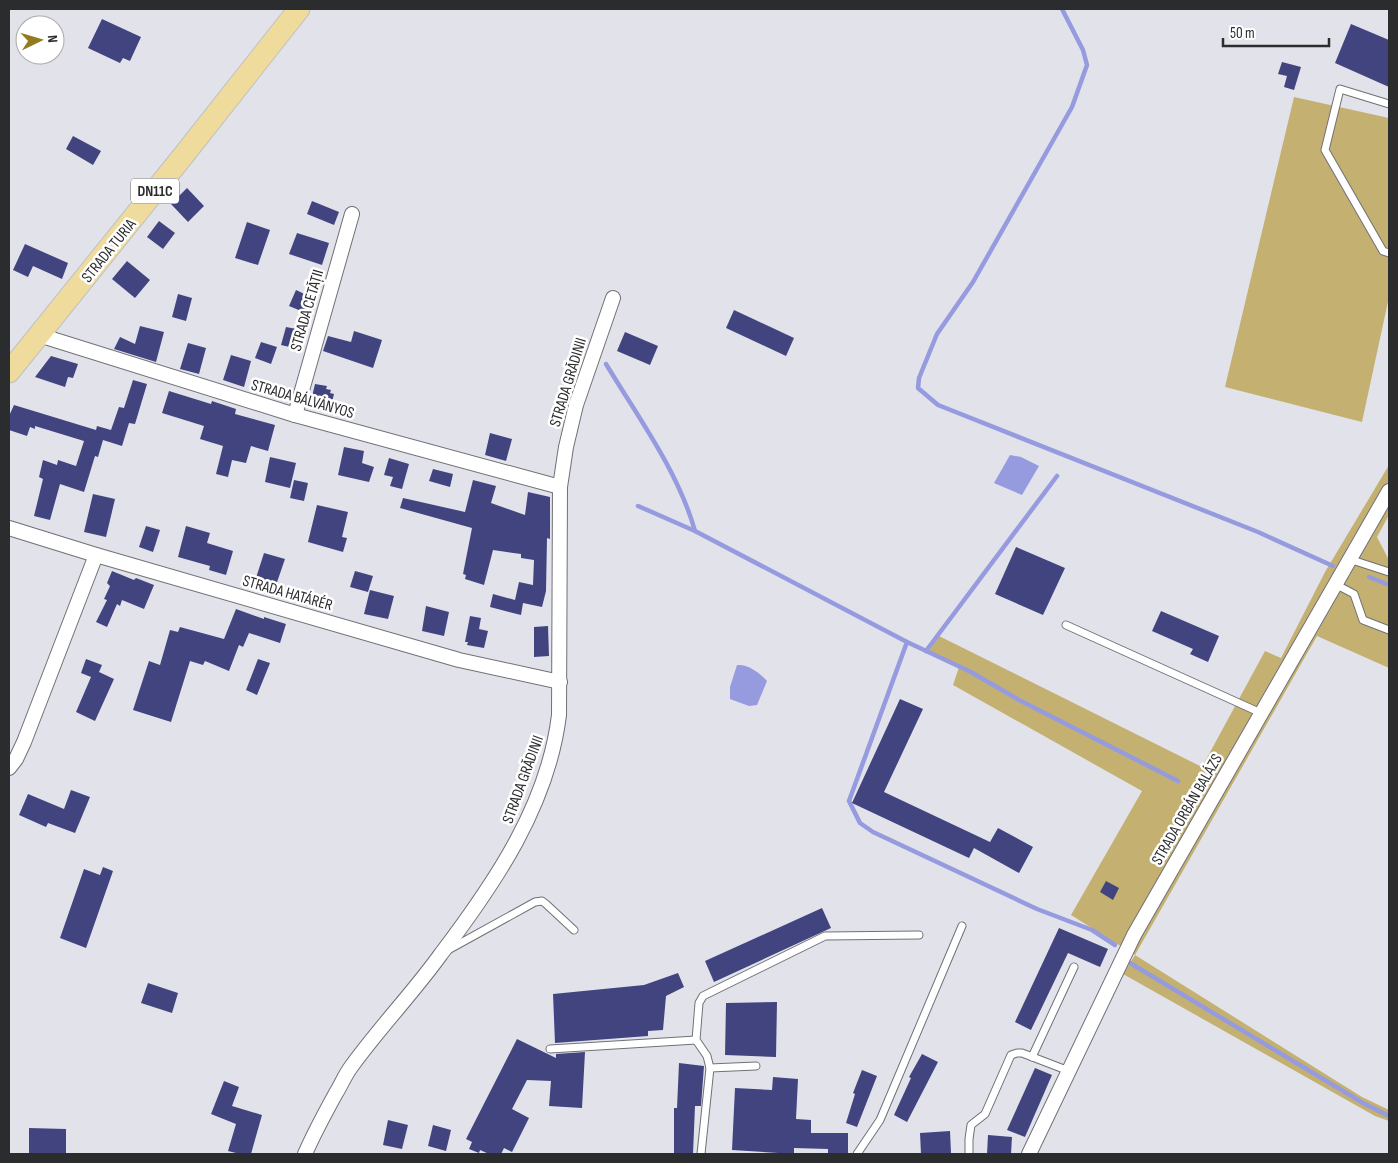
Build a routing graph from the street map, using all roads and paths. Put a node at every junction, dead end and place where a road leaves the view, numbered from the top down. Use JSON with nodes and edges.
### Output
{"nodes":[{"id":1,"x":299,"y":9,"type":"edge"},
{"id":2,"x":1389,"y":104,"type":"edge"},
{"id":3,"x":352,"y":214,"type":"dead end"},
{"id":4,"x":1389,"y":253,"type":"edge"},
{"id":5,"x":613,"y":298,"type":"dead end"},
{"id":6,"x":39,"y":335,"type":"junction"},
{"id":7,"x":9,"y":372,"type":"edge"},
{"id":8,"x":295,"y":415,"type":"junction"},
{"id":9,"x":560,"y":487,"type":"junction"},
{"id":10,"x":1389,"y":491,"type":"edge"},
{"id":11,"x":9,"y":528,"type":"edge"},
{"id":12,"x":96,"y":555,"type":"junction"},
{"id":13,"x":1349,"y":559,"type":"junction"},
{"id":14,"x":1389,"y":572,"type":"edge"},
{"id":15,"x":1335,"y":584,"type":"junction"},
{"id":16,"x":1066,"y":625,"type":"dead end"},
{"id":17,"x":1389,"y":630,"type":"edge"},
{"id":18,"x":560,"y":682,"type":"junction"},
{"id":19,"x":1261,"y":713,"type":"junction"},
{"id":20,"x":9,"y":768,"type":"edge"},
{"id":21,"x":962,"y":926,"type":"dead end"},
{"id":22,"x":574,"y":930,"type":"dead end"},
{"id":23,"x":919,"y":934,"type":"dead end"},
{"id":24,"x":441,"y":954,"type":"junction"},
{"id":25,"x":1074,"y":967,"type":"dead end"},
{"id":26,"x":696,"y":1040,"type":"junction"},
{"id":27,"x":550,"y":1049,"type":"dead end"},
{"id":28,"x":1032,"y":1057,"type":"junction"},
{"id":29,"x":756,"y":1066,"type":"dead end"},
{"id":30,"x":710,"y":1068,"type":"junction"},
{"id":31,"x":1069,"y":1071,"type":"junction"},
{"id":32,"x":305,"y":1154,"type":"edge"},
{"id":33,"x":701,"y":1154,"type":"edge"},
{"id":34,"x":857,"y":1154,"type":"edge"},
{"id":35,"x":969,"y":1154,"type":"edge"},
{"id":36,"x":1029,"y":1154,"type":"edge"}],
"edges":[{"from":1,"to":6,"type":"main road","name":"STRADA TURIA","number":"DN11C"},
{"from":2,"to":4,"type":"lane"},
{"from":3,"to":8,"type":"street","name":"STRADA CETĂȚII"},
{"from":5,"to":9,"type":"street","name":"STRADA GRĂDINII"},
{"from":6,"to":7,"type":"main road","name":"STRADA TURIA","number":"DN11C"},
{"from":6,"to":8,"type":"street","name":"STRADA BÁLVÁNYOS"},
{"from":8,"to":9,"type":"street","name":"STRADA BÁLVÁNYOS"},
{"from":9,"to":18,"type":"street","name":"STRADA GRĂDINII"},
{"from":10,"to":13,"type":"street","name":"STRADA ORBÁN BALÁZS"},
{"from":11,"to":12,"type":"street","name":"STRADA HATÁRÉR"},
{"from":12,"to":18,"type":"street","name":"STRADA HATÁRÉR"},
{"from":12,"to":20,"type":"street"},
{"from":13,"to":14,"type":"lane"},
{"from":13,"to":15,"type":"street","name":"STRADA ORBÁN BALÁZS"},
{"from":15,"to":17,"type":"lane"},
{"from":15,"to":19,"type":"street","name":"STRADA ORBÁN BALÁZS"},
{"from":16,"to":19,"type":"lane"},
{"from":18,"to":24,"type":"street","name":"STRADA GRĂDINII"},
{"from":19,"to":31,"type":"street","name":"STRADA ORBÁN BALÁZS"},
{"from":21,"to":34,"type":"lane"},
{"from":22,"to":24,"type":"lane"},
{"from":23,"to":26,"type":"lane"},
{"from":24,"to":32,"type":"street","name":"STRADA GRĂDINII"},
{"from":25,"to":28,"type":"lane"},
{"from":26,"to":27,"type":"lane"},
{"from":26,"to":30,"type":"lane"},
{"from":28,"to":31,"type":"lane"},
{"from":28,"to":35,"type":"lane"},
{"from":29,"to":30,"type":"lane"},
{"from":30,"to":33,"type":"lane"},
{"from":31,"to":36,"type":"street","name":"STRADA ORBÁN BALÁZS"}]}
